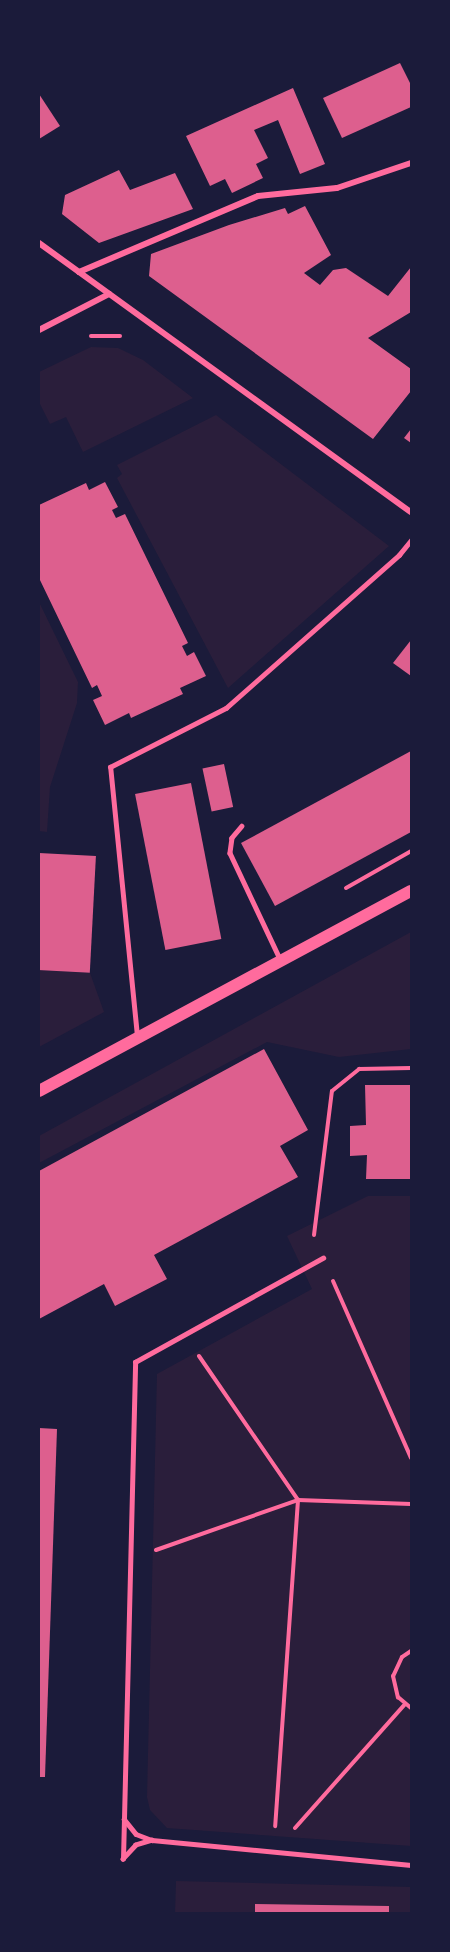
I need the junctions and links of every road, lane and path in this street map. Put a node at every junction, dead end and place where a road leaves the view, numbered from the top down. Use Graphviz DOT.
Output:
graph roads {
  1 [pos="411,163"];
  2 [pos="39,243"];
  3 [pos="79,272"];
  4 [pos="109,294"];
  5 [pos="39,330"];
  6 [pos="83,336"];
  7 [pos="127,340"];
  8 [pos="411,512"];
  9 [pos="411,540"];
  10 [pos="242,826"];
  11 [pos="411,891"];
  12 [pos="281,962"];
  13 [pos="137,1039"];
  14 [pos="411,1068"];
  15 [pos="39,1091"];
  16 [pos="323,1258"];
  17 [pos="183,1333"];
  18 [pos="411,1458"];
  19 [pos="298,1500"];
  20 [pos="411,1504"];
  21 [pos="128,1560"];
  22 [pos="411,1651"];
  23 [pos="405,1704"];
  24 [pos="411,1708"];
  25 [pos="124,1819"];
  26 [pos="152,1840"];
  27 [pos="273,1853"];
  28 [pos="411,1865"];
  1 -- 3 [label="street"];
  2 -- 3 [label="street"];
  3 -- 4 [label="street"];
  4 -- 5 [label="street"];
  4 -- 8 [label="street"];
  6 -- 7 [label="path"];
  9 -- 13 [label="lane"];
  10 -- 12 [label="lane"];
  11 -- 12 [label="main road"];
  12 -- 13 [label="main road"];
  13 -- 15 [label="main road"];
  14 -- 16 [label="path"];
  16 -- 17 [label="lane"];
  16 -- 18 [label="path"];
  17 -- 19 [label="path"];
  17 -- 21 [label="lane"];
  19 -- 20 [label="path"];
  19 -- 21 [label="path"];
  19 -- 27 [label="path"];
  21 -- 25 [label="lane"];
  22 -- 23 [label="path"];
  23 -- 24 [label="path"];
  23 -- 27 [label="path"];
  25 -- 26 [label="lane"];
  25 -- 26 [label="lane"];
  26 -- 27 [label="lane"];
  27 -- 28 [label="lane"];
}
